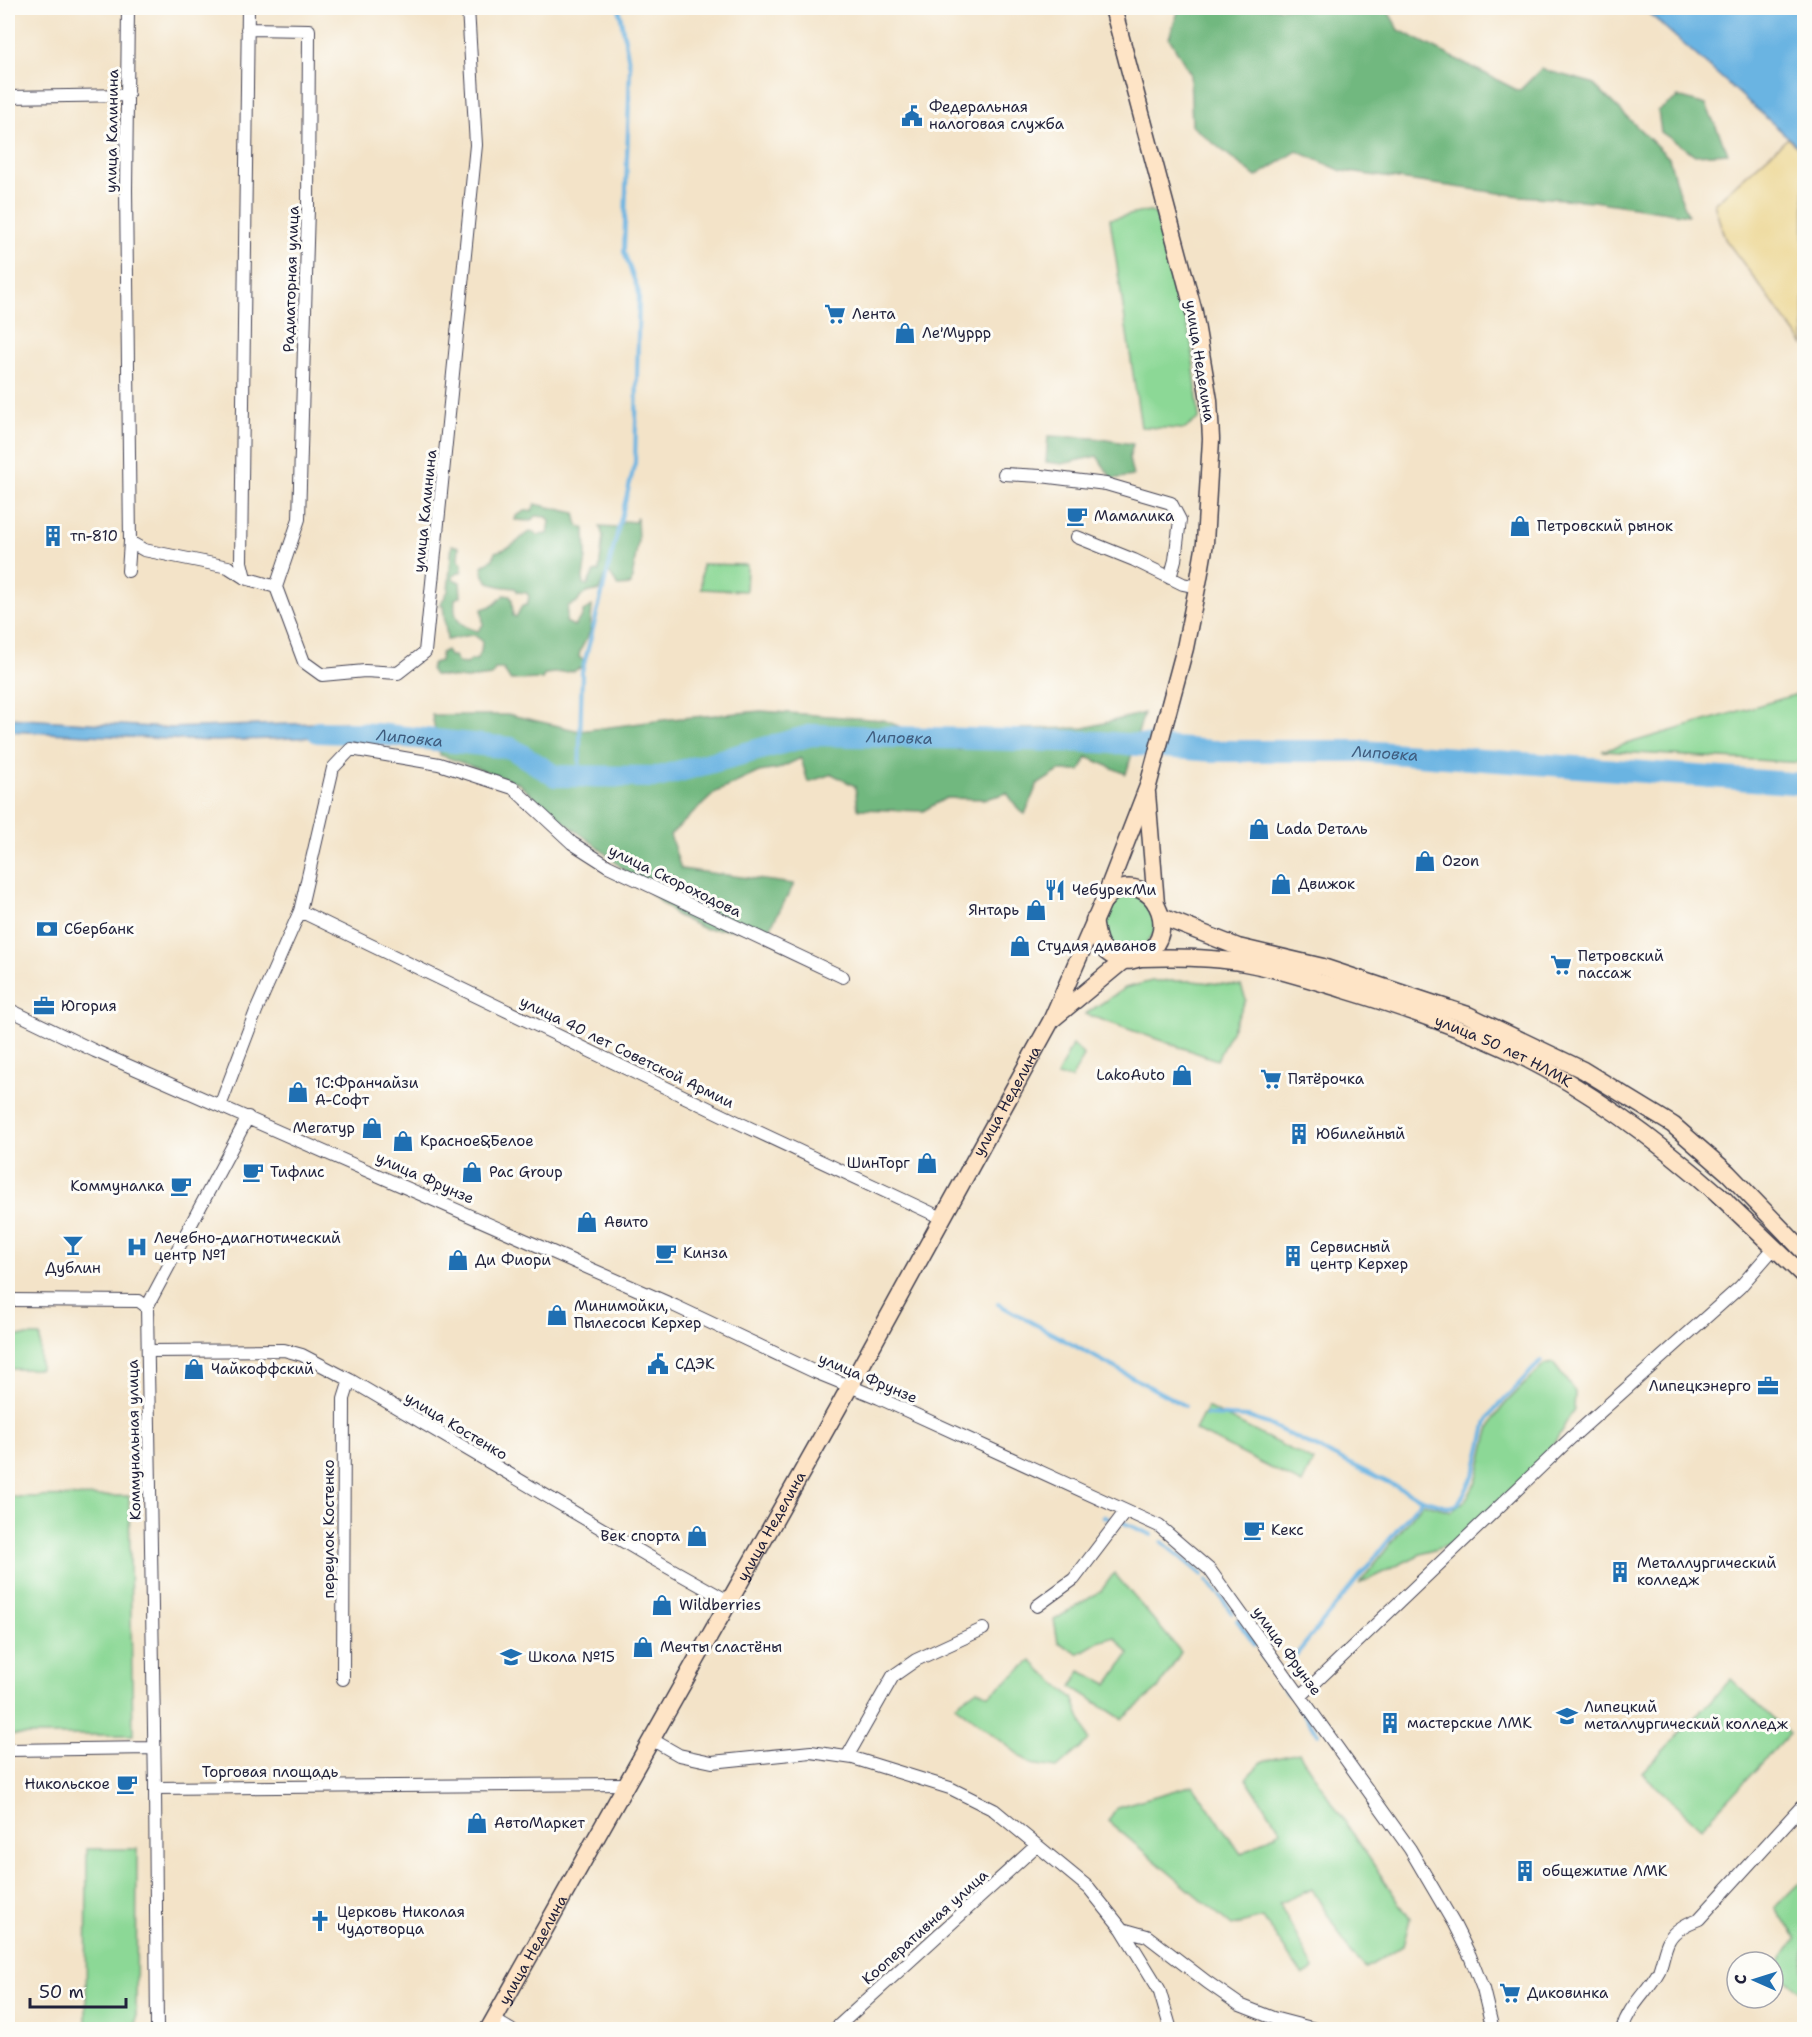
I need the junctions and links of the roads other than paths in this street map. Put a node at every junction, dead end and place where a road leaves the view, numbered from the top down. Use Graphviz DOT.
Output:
graph roads {
  1 [pos="128,8"];
  2 [pos="248,8"];
  3 [pos="468,8"];
  4 [pos="1113,8"];
  5 [pos="247,29"];
  6 [pos="128,95"];
  7 [pos="8,97"];
  8 [pos="1004,474"];
  9 [pos="1077,537"];
  10 [pos="130,542"];
  11 [pos="128,571"];
  12 [pos="245,578"];
  13 [pos="1170,578"];
  14 [pos="276,587"];
  15 [pos="1197,587"];
  16 [pos="1147,787"];
  17 [pos="1102,902"];
  18 [pos="300,911"];
  19 [pos="1159,911"];
  20 [pos="1094,919"];
  21 [pos="1141,958"];
  22 [pos="1123,961"];
  23 [pos="843,977"];
  24 [pos="8,1009"];
  25 [pos="1051,1021"];
  26 [pos="220,1106"];
  27 [pos="248,1117"];
  28 [pos="942,1218"];
  29 [pos="1774,1248"];
  30 [pos="1804,1252"];
  31 [pos="1804,1276"];
  32 [pos="8,1300"];
  33 [pos="147,1307"];
  34 [pos="148,1351"];
  35 [pos="350,1380"];
  36 [pos="849,1388"];
  37 [pos="1125,1512"];
  38 [pos="728,1601"];
  39 [pos="1037,1606"];
  40 [pos="983,1629"];
  41 [pos="343,1678"];
  42 [pos="1301,1696"];
  43 [pos="651,1738"];
  44 [pos="153,1748"];
  45 [pos="8,1750"];
  46 [pos="847,1756"];
  47 [pos="626,1784"];
  48 [pos="155,1788"];
  49 [pos="1804,1804"];
  50 [pos="1036,1846"];
  51 [pos="1122,1929"];
  52 [pos="491,2025"];
  53 [pos="157,2030"];
  54 [pos="511,2030"];
  55 [pos="834,2030"];
  56 [pos="1172,2030"];
  57 [pos="1319,2030"];
  58 [pos="1493,2030"];
  59 [pos="1622,2030"];
  1 -- 6 [label="street, улица Калинина"];
  2 -- 5 [label="street"];
  3 -- 14 [label="street, улица Калинина"];
  4 -- 15 [label="main road, улица Неделина"];
  5 -- 12 [label="street"];
  5 -- 14 [label="street, Радиаторная улица"];
  6 -- 7 [label="street"];
  6 -- 10 [label="street, улица Калинина"];
  8 -- 13 [label="street"];
  9 -- 13 [label="street"];
  10 -- 11 [label="street, улица Калинина"];
  10 -- 12 [label="street"];
  12 -- 14 [label="street"];
  13 -- 15 [label="street"];
  15 -- 16 [label="main road, улица Неделина"];
  16 -- 17 [label="main road"];
  16 -- 19 [label="main road"];
  17 -- 19 [label="main road"];
  17 -- 20 [label="main road"];
  18 -- 23 [label="street, улица Скороходова"];
  18 -- 26 [label="street"];
  18 -- 28 [label="street, улица 40 лет Советской Армии"];
  19 -- 21 [label="main road"];
  19 -- 30 [label="main road, улица 50 лет НЛМК"];
  20 -- 22 [label="main road"];
  20 -- 25 [label="main road, улица Неделина"];
  21 -- 22 [label="main road"];
  21 -- 29 [label="main road, улица 50 лет НЛМК"];
  22 -- 25 [label="main road"];
  24 -- 26 [label="street, улица Фрунзе"];
  25 -- 28 [label="main road, улица Неделина"];
  26 -- 27 [label="street, улица Фрунзе"];
  27 -- 33 [label="street, Коммунальная улица"];
  27 -- 36 [label="street, улица Фрунзе"];
  28 -- 36 [label="main road, улица Неделина"];
  29 -- 31 [label="main road, улица 50 лет НЛМК"];
  29 -- 42 [label="street"];
  32 -- 33 [label="street"];
  33 -- 34 [label="street, Коммунальная улица"];
  34 -- 35 [label="street, улица Костенко"];
  34 -- 44 [label="street, Коммунальная улица"];
  35 -- 38 [label="street, улица Костенко"];
  35 -- 41 [label="street, переулок Костенко"];
  36 -- 37 [label="street, улица Фрунзе"];
  36 -- 38 [label="main road, улица Неделина"];
  37 -- 39 [label="street"];
  37 -- 42 [label="street, улица Фрунзе"];
  38 -- 43 [label="main road, улица Неделина"];
  40 -- 46 [label="street"];
  42 -- 58 [label="street, улица Фрунзе"];
  43 -- 46 [label="street"];
  43 -- 47 [label="main road, улица Неделина"];
  44 -- 45 [label="street"];
  44 -- 48 [label="street, Коммунальная улица"];
  46 -- 50 [label="street"];
  47 -- 48 [label="street, Торговая площадь"];
  47 -- 52 [label="main road, улица Неделина"];
  48 -- 53 [label="street"];
  49 -- 59 [label="street"];
  50 -- 51 [label="street"];
  50 -- 55 [label="street, Кооперативная улица"];
  51 -- 56 [label="street"];
  51 -- 57 [label="street"];
  52 -- 54 [label="street"];
}
